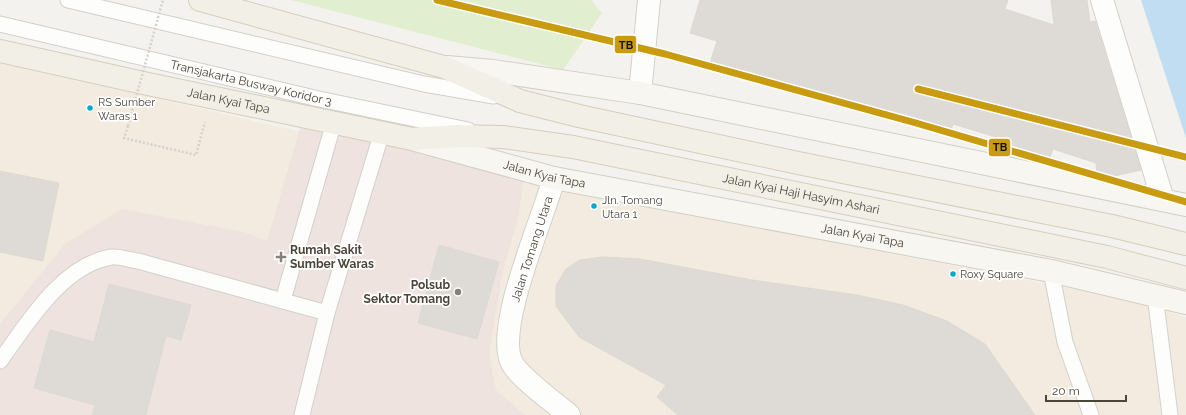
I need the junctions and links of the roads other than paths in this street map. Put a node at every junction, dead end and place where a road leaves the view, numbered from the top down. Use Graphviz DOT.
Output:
graph roads {
  1 [pos="68,0"];
  2 [pos="200,0"];
  3 [pos="649,0"];
  4 [pos="1102,0"];
  5 [pos="0,24"];
  6 [pos="0,51"];
  7 [pos="444,67"];
  8 [pos="640,93"];
  9 [pos="520,101"];
  10 [pos="334,122"];
  11 [pos="382,132"];
  12 [pos="503,136"];
  13 [pos="412,139"];
  14 [pos="554,178"];
  15 [pos="1176,203"];
  16 [pos="1186,244"];
  17 [pos="1051,271"];
  18 [pos="1186,278"];
  19 [pos="1155,296"];
  20 [pos="283,300"];
  21 [pos="1186,303"];
  22 [pos="327,313"];
  23 [pos="0,361"];
  24 [pos="302,415"];
  25 [pos="569,415"];
  26 [pos="1091,415"];
  27 [pos="1170,415"];
  1 -- 9 [label="lane"];
  2 -- 7 [label="main road"];
  3 -- 8 [label="street"];
  4 -- 15 [label="street"];
  5 -- 12 [label="lane, Transjakarta Busway Koridor 3"];
  6 -- 10 [label="main road, Jalan Kyai Tapa"];
  7 -- 8 [label="main road"];
  7 -- 9 [label="main road"];
  8 -- 15 [label="main road"];
  9 -- 16 [label="main road"];
  10 -- 11 [label="main road, Jalan Kyai Tapa"];
  10 -- 20 [label="lane"];
  11 -- 13 [label="main road, Jalan Kyai Tapa"];
  11 -- 22 [label="lane"];
  12 -- 13 [label="main road, Jalan Kyai Haji Hasyim Ashari"];
  12 -- 18 [label="main road, Jalan Kyai Haji Hasyim Ashari"];
  13 -- 14 [label="main road, Jalan Kyai Tapa"];
  14 -- 17 [label="main road, Jalan Kyai Tapa"];
  14 -- 25 [label="street, Jalan Tomang Utara"];
  17 -- 19 [label="main road, Jalan Kyai Tapa"];
  17 -- 26 [label="lane"];
  19 -- 21 [label="main road, Jalan Kyai Tapa"];
  19 -- 27 [label="lane"];
  20 -- 22 [label="lane"];
  20 -- 23 [label="lane"];
  22 -- 24 [label="lane"];
}
